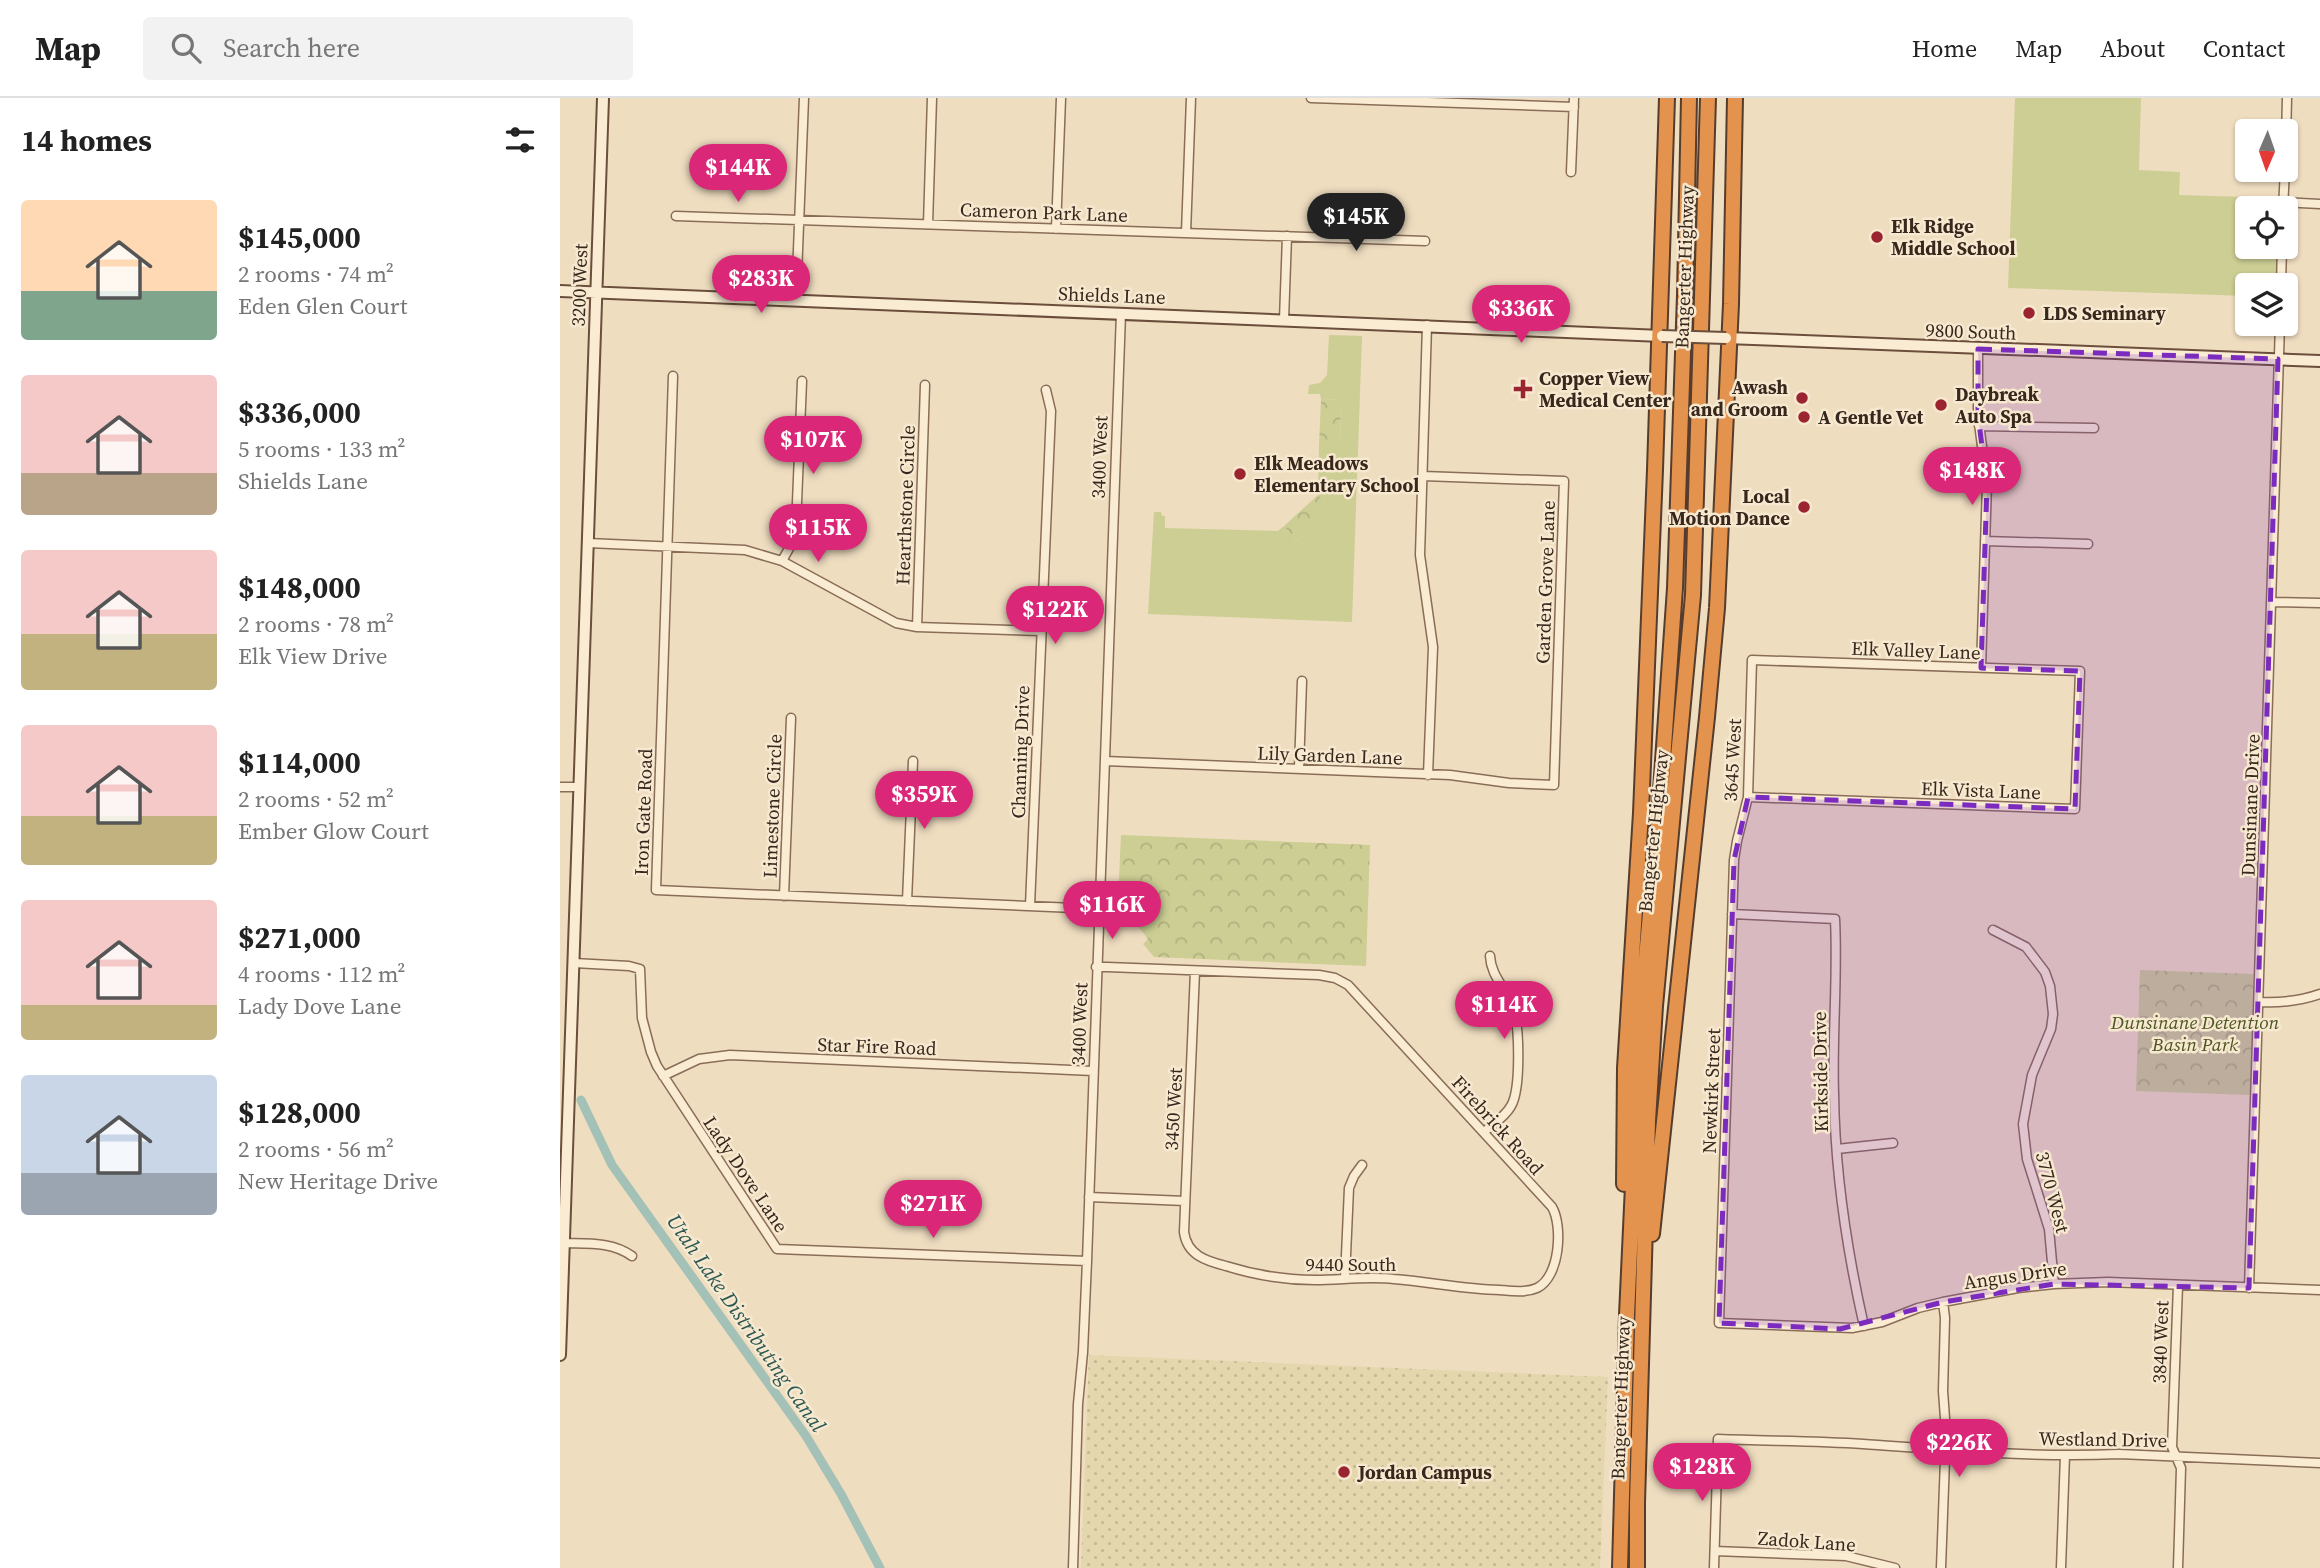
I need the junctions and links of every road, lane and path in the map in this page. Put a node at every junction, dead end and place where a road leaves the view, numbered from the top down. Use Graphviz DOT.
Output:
graph roads {
  1 [pos="603,98"];
  2 [pos="804,98"];
  3 [pos="932,98"];
  4 [pos="1061,98"];
  5 [pos="1191,98"];
  6 [pos="1311,98"];
  7 [pos="1667,98"];
  8 [pos="1689,98"];
  9 [pos="1708,98"];
  10 [pos="1735,98"];
  11 [pos="2287,98"];
  12 [pos="1442,100"];
  13 [pos="1574,103"];
  14 [pos="2287,119"];
  15 [pos="1572,172"];
  16 [pos="2320,204"];
  17 [pos="2298,205"];
  18 [pos="676,216"];
  19 [pos="800,220"];
  20 [pos="928,224"];
  21 [pos="1056,229"];
  22 [pos="1186,233"];
  23 [pos="1287,236"];
  24 [pos="1425,241"];
  25 [pos="560,291"];
  26 [pos="596,292"];
  27 [pos="796,301"];
  28 [pos="1121,313"];
  29 [pos="1284,320"];
  30 [pos="1427,325"];
  31 [pos="1661,336"];
  32 [pos="2279,336"];
  33 [pos="1728,338"];
  34 [pos="1978,349"];
  35 [pos="2278,359"];
  36 [pos="2320,360"];
  37 [pos="673,376"];
  38 [pos="802,381"];
  39 [pos="925,385"];
  40 [pos="1046,390"];
  41 [pos="1979,426"];
  42 [pos="2094,428"];
  43 [pos="1423,476"];
  44 [pos="1986,541"];
  45 [pos="588,543"];
  46 [pos="2088,544"];
  47 [pos="667,546"];
  48 [pos="782,561"];
  49 [pos="2272,602"];
  50 [pos="2320,603"];
  51 [pos="917,627"];
  52 [pos="1041,631"];
  53 [pos="1752,660"];
  54 [pos="1981,668"];
  55 [pos="2080,671"];
  56 [pos="1302,681"];
  57 [pos="791,718"];
  58 [pos="913,761"];
  59 [pos="1105,761"];
  60 [pos="1299,769"];
  61 [pos="1428,775"];
  62 [pos="1554,785"];
  63 [pos="560,787"];
  64 [pos="580,787"];
  65 [pos="1748,797"];
  66 [pos="1734,860"];
  67 [pos="784,896"];
  68 [pos="907,901"];
  69 [pos="1030,906"];
  70 [pos="1098,909"];
  71 [pos="1732,914"];
  72 [pos="1993,930"];
  73 [pos="1490,956"];
  74 [pos="574,963"];
  75 [pos="1096,967"];
  76 [pos="1195,971"];
  77 [pos="2320,995"];
  78 [pos="2259,1002"];
  79 [pos="1093,1071"];
  80 [pos="663,1076"];
  81 [pos="1484,1132"];
  82 [pos="1893,1143"];
  83 [pos="1837,1149"];
  84 [pos="1362,1165"];
  85 [pos="1089,1197"];
  86 [pos="1185,1201"];
  87 [pos="562,1243"];
  88 [pos="1190,1248"];
  89 [pos="632,1256"];
  90 [pos="1087,1261"];
  91 [pos="1552,1273"];
  92 [pos="1345,1278"];
  93 [pos="2054,1284"];
  94 [pos="2178,1285"];
  95 [pos="2249,1288"];
  96 [pos="2320,1290"];
  97 [pos="1943,1302"];
  98 [pos="1627,1315"];
  99 [pos="1642,1322"];
  100 [pos="1719,1323"];
  101 [pos="1864,1326"];
  102 [pos="560,1355"];
  103 [pos="1945,1450"];
  104 [pos="2065,1455"];
  105 [pos="2176,1457"];
  106 [pos="2320,1463"];
  107 [pos="1715,1551"];
  108 [pos="1073,1568"];
  109 [pos="1619,1568"];
  110 [pos="1639,1568"];
  111 [pos="1714,1568"];
  112 [pos="1895,1568"];
  113 [pos="1941,1568"];
  114 [pos="2061,1568"];
  115 [pos="2178,1568"];
  1 -- 26 [label="main road, 3200 West"];
  2 -- 19 [label="street"];
  3 -- 20 [label="street"];
  4 -- 21 [label="street"];
  5 -- 22 [label="street"];
  6 -- 12 [label="street"];
  7 -- 31 [label="highway"];
  8 -- 98 [label="highway, Bangerter Highway"];
  9 -- 99 [label="highway, Bangerter Highway"];
  10 -- 33 [label="highway"];
  11 -- 14 [label="street"];
  12 -- 13 [label="street"];
  13 -- 15 [label="street"];
  16 -- 17 [label="street"];
  18 -- 19 [label="street, Cameron Park Lane"];
  19 -- 20 [label="street, Cameron Park Lane"];
  19 -- 27 [label="street"];
  20 -- 21 [label="street, Cameron Park Lane"];
  21 -- 22 [label="street, Cameron Park Lane"];
  22 -- 23 [label="street, Cameron Park Lane"];
  23 -- 24 [label="street, Cameron Park Lane"];
  23 -- 29 [label="street"];
  25 -- 26 [label="main road, Shields Lane"];
  26 -- 27 [label="main road, Shields Lane"];
  26 -- 45 [label="main road, 3200 West"];
  27 -- 28 [label="main road, Shields Lane"];
  28 -- 29 [label="main road, Shields Lane"];
  28 -- 59 [label="street, 3400 West"];
  29 -- 30 [label="main road, Shields Lane"];
  30 -- 31 [label="main road, Shields Lane"];
  30 -- 43 [label="street"];
  31 -- 33 [label="main road, 9800 South, bridge"];
  31 -- 98 [label="highway"];
  32 -- 35 [label="street, Dunsinane Drive"];
  33 -- 34 [label="main road, 9800 South"];
  33 -- 99 [label="highway"];
  34 -- 35 [label="main road, 9800 South"];
  34 -- 41 [label="street"];
  35 -- 36 [label="main road, 9800 South"];
  35 -- 49 [label="street, Dunsinane Drive"];
  37 -- 47 [label="street, Iron Gate Road"];
  38 -- 48 [label="street"];
  39 -- 51 [label="street, Hearthstone Circle"];
  40 -- 52 [label="street, Channing Drive"];
  41 -- 42 [label="street"];
  41 -- 44 [label="street"];
  43 -- 61 [label="street"];
  43 -- 62 [label="street, Garden Grove Lane"];
  44 -- 46 [label="street"];
  44 -- 54 [label="street"];
  45 -- 47 [label="street"];
  45 -- 64 [label="main road, 3200 West"];
  47 -- 48 [label="street"];
  47 -- 67 [label="street, Iron Gate Road"];
  48 -- 51 [label="street"];
  49 -- 50 [label="street"];
  49 -- 78 [label="street, Dunsinane Drive"];
  51 -- 52 [label="street"];
  52 -- 69 [label="street, Channing Drive"];
  53 -- 54 [label="street, Elk Valley Lane"];
  53 -- 65 [label="street, 3645 West"];
  54 -- 55 [label="street, Elk Valley Lane"];
  55 -- 65 [label="street, Elk Vista Lane"];
  56 -- 60 [label="street"];
  57 -- 67 [label="street, Limestone Circle"];
  58 -- 68 [label="street"];
  59 -- 60 [label="street, Lily Garden Lane"];
  59 -- 70 [label="street, 3400 West"];
  60 -- 61 [label="street, Lily Garden Lane"];
  61 -- 62 [label="street, Lily Garden Lane"];
  63 -- 64 [label="street"];
  64 -- 74 [label="main road, 3200 West"];
  65 -- 66 [label="street, 3645 West"];
  66 -- 71 [label="street, Newkirk Street"];
  67 -- 68 [label="street, Iron Gate Road"];
  68 -- 69 [label="street, Iron Gate Road"];
  69 -- 70 [label="street, Iron Gate Road"];
  70 -- 75 [label="street, 3400 West"];
  71 -- 83 [label="street, Kirkside Drive"];
  71 -- 100 [label="street, Newkirk Street"];
  72 -- 93 [label="street, 3770 West"];
  73 -- 81 [label="street"];
  74 -- 80 [label="street, Lady Dove Lane"];
  74 -- 87 [label="main road, 3200 West"];
  75 -- 76 [label="street, Firebrick Road"];
  75 -- 79 [label="street, 3400 West"];
  76 -- 81 [label="street, Firebrick Road"];
  76 -- 86 [label="street, 3450 West"];
  77 -- 78 [label="street"];
  78 -- 95 [label="street, Dunsinane Drive"];
  79 -- 80 [label="street, Star Fire Road"];
  79 -- 85 [label="street, 3400 West"];
  80 -- 90 [label="street, Lady Dove Lane"];
  81 -- 91 [label="street, Firebrick Road"];
  82 -- 83 [label="street"];
  83 -- 101 [label="street, Kirkside Drive"];
  84 -- 92 [label="street"];
  85 -- 86 [label="street"];
  85 -- 90 [label="street, 3400 West"];
  86 -- 88 [label="street, 3450 West"];
  87 -- 89 [label="street"];
  87 -- 102 [label="main road, 3200 West"];
  88 -- 92 [label="street, 9440 South"];
  90 -- 108 [label="street, 3400 West"];
  91 -- 92 [label="street, 9440 South"];
  93 -- 94 [label="street, Angus Drive"];
  93 -- 97 [label="street, Angus Drive"];
  94 -- 95 [label="street, Angus Drive"];
  94 -- 105 [label="street, 3840 West"];
  95 -- 96 [label="street, Angus Drive"];
  97 -- 101 [label="street, Angus Drive"];
  97 -- 103 [label="street"];
  98 -- 109 [label="highway, Bangerter Highway"];
  99 -- 110 [label="highway, Bangerter Highway"];
  100 -- 101 [label="street, Angus Drive"];
  103 -- 104 [label="street, Westland Drive"];
  103 -- 107 [label="street, Westland Drive"];
  103 -- 113 [label="street"];
  104 -- 105 [label="street, Westland Drive"];
  104 -- 114 [label="street"];
  105 -- 106 [label="street, Westland Drive"];
  105 -- 115 [label="street, 3840 West"];
  107 -- 111 [label="street"];
  107 -- 112 [label="street, Zadok Lane"];
}
